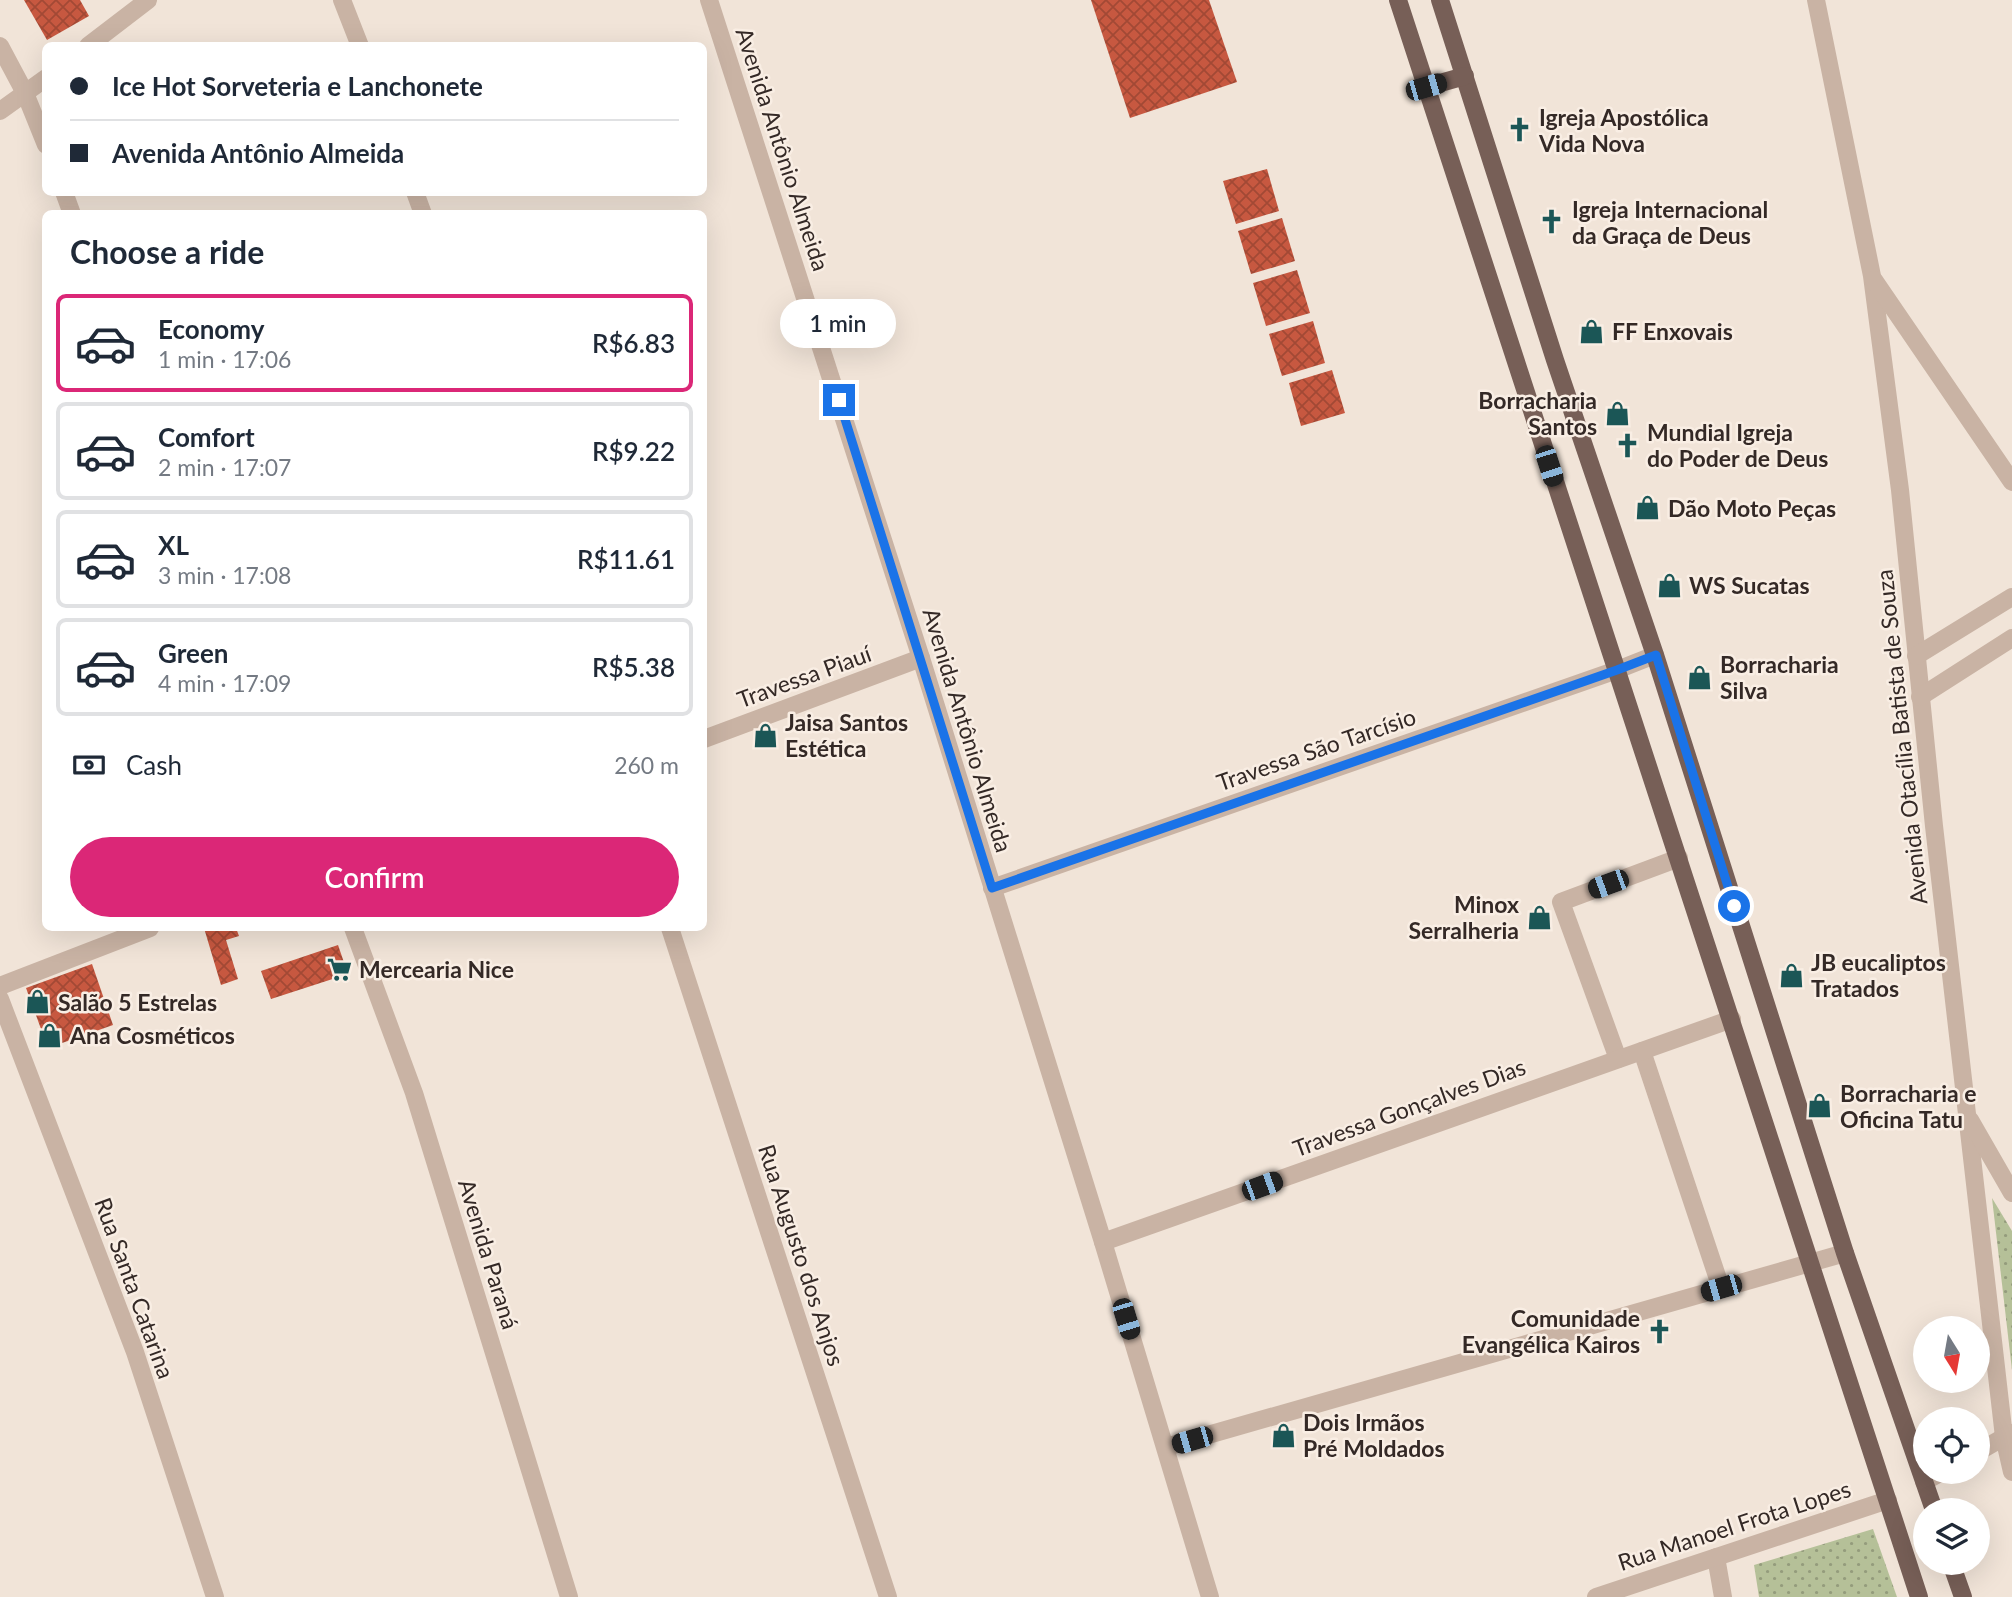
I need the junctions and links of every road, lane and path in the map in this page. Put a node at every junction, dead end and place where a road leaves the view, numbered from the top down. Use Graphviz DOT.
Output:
graph roads {
  1 [pos="148,0"];
  2 [pos="342,0"];
  3 [pos="709,0"];
  4 [pos="1398,0"];
  5 [pos="1440,0"];
  6 [pos="1816,0"];
  7 [pos="93,42"];
  8 [pos="358,42"];
  9 [pos="0,46"];
  10 [pos="1465,76"];
  11 [pos="42,81"];
  12 [pos="1426,87"];
  13 [pos="25,93"];
  14 [pos="0,111"];
  15 [pos="42,135"];
  16 [pos="1872,276"];
  17 [pos="2012,482"];
  18 [pos="2012,597"];
  19 [pos="2012,638"];
  20 [pos="1656,655"];
  21 [pos="1916,656"];
  22 [pos="921,659"];
  23 [pos="1617,670"];
  24 [pos="1920,697"];
  25 [pos="707,738"];
  26 [pos="1679,858"];
  27 [pos="992,888"];
  28 [pos="142,931"];
  29 [pos="354,931"];
  30 [pos="671,931"];
  31 [pos="0,986"];
  32 [pos="0,999"];
  33 [pos="1732,1019"];
  34 [pos="1642,1051"];
  35 [pos="1618,1059"];
  36 [pos="1966,1113"];
  37 [pos="2012,1193"];
  38 [pos="1103,1242"];
  39 [pos="1845,1253"];
  40 [pos="1810,1262"];
  41 [pos="1721,1288"];
  42 [pos="2008,1435"];
  43 [pos="1990,1445"];
  44 [pos="1166,1447"];
  45 [pos="1913,1450"];
  46 [pos="2012,1472"];
  47 [pos="1888,1500"];
  48 [pos="1716,1558"];
  49 [pos="1955,1575"];
  50 [pos="215,1597"];
  51 [pos="569,1597"];
  52 [pos="888,1597"];
  53 [pos="1210,1597"];
  54 [pos="1596,1597"];
  55 [pos="1723,1597"];
  56 [pos="1919,1597"];
  57 [pos="1963,1597"];
  1 -- 7 [label="street"];
  2 -- 8 [label="street"];
  3 -- 22 [label="street, Avenida Antônio Almeida"];
  4 -- 12 [label="main road"];
  5 -- 10 [label="main road"];
  6 -- 16 [label="street, Avenida Otacília Batista de Souza"];
  9 -- 13 [label="street"];
  10 -- 12 [label="main road"];
  10 -- 20 [label="main road"];
  11 -- 13 [label="street"];
  12 -- 23 [label="main road"];
  13 -- 14 [label="street"];
  13 -- 15 [label="street"];
  16 -- 17 [label="street"];
  16 -- 21 [label="street, Avenida Otacília Batista de Souza"];
  18 -- 21 [label="street"];
  19 -- 24 [label="street"];
  20 -- 23 [label="street, Travessa São Tarcísio"];
  20 -- 39 [label="main road"];
  21 -- 24 [label="street, Avenida Otacília Batista de Souza"];
  22 -- 25 [label="street, Travessa Piauí"];
  22 -- 27 [label="street, Avenida Antônio Almeida"];
  23 -- 26 [label="main road"];
  23 -- 27 [label="street, Travessa São Tarcísio"];
  24 -- 36 [label="street, Avenida Otacília Batista de Souza"];
  26 -- 33 [label="main road"];
  26 -- 35 [label="street"];
  27 -- 38 [label="street, Avenida Antônio Almeida"];
  28 -- 31 [label="street"];
  29 -- 51 [label="street, Avenida Paraná"];
  30 -- 52 [label="street, Rua Augusto dos Anjos"];
  32 -- 50 [label="street, Rua Santa Catarina"];
  33 -- 34 [label="street, Travessa Gonçalves Dias"];
  33 -- 40 [label="main road"];
  34 -- 35 [label="street, Travessa Gonçalves Dias"];
  34 -- 41 [label="street"];
  35 -- 38 [label="street, Travessa Gonçalves Dias"];
  36 -- 37 [label="street"];
  36 -- 42 [label="street, Avenida Otacília Batista de Souza"];
  38 -- 44 [label="street, Avenida Antônio Almeida"];
  39 -- 40 [label="street"];
  39 -- 45 [label="main road"];
  40 -- 41 [label="street"];
  40 -- 47 [label="main road"];
  41 -- 44 [label="street"];
  42 -- 43 [label="street"];
  42 -- 46 [label="street, Avenida Otacília Batista de Souza"];
  44 -- 53 [label="street, Avenida Antônio Almeida"];
  47 -- 48 [label="street, Rua Manoel Frota Lopes"];
  47 -- 56 [label="main road"];
  48 -- 54 [label="street, Rua Manoel Frota Lopes"];
  48 -- 55 [label="street"];
  49 -- 57 [label="main road"];
}
